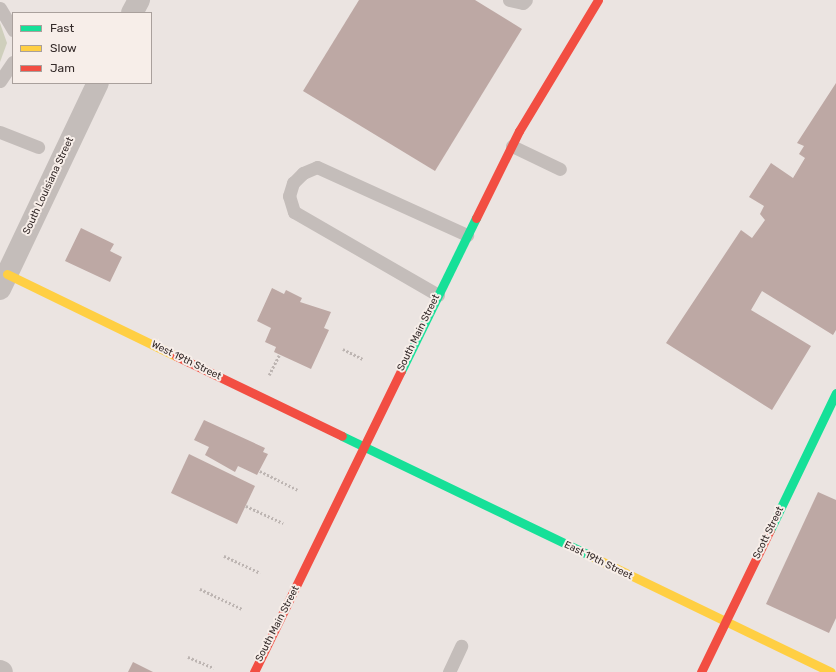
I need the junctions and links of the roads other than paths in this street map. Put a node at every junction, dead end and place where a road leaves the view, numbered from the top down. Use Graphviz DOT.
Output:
graph roads {
  1 [pos="139,0"];
  2 [pos="509,0"];
  3 [pos="526,0"];
  4 [pos="598,0"];
  5 [pos="0,8"];
  6 [pos="133,12"];
  7 [pos="12,28"];
  8 [pos="12,63"];
  9 [pos="0,81"];
  10 [pos="98,84"];
  11 [pos="0,132"];
  12 [pos="512,146"];
  13 [pos="38,147"];
  14 [pos="560,169"];
  15 [pos="467,235"];
  16 [pos="4,281"];
  17 [pos="438,295"];
  18 [pos="836,393"];
  19 [pos="365,449"];
  20 [pos="725,623"];
  21 [pos="461,646"];
  22 [pos="254,672"];
  23 [pos="449,672"];
  24 [pos="702,672"];
  25 [pos="831,672"];
  1 -- 6 [label="street"];
  2 -- 3 [label="lane"];
  4 -- 12 [label="street, South Main Street"];
  5 -- 7 [label="lane"];
  8 -- 9 [label="lane"];
  10 -- 16 [label="street, South Louisiana Street"];
  11 -- 13 [label="lane"];
  12 -- 14 [label="lane"];
  12 -- 15 [label="street, South Main Street"];
  15 -- 17 [label="street, South Main Street"];
  15 -- 17 [label="lane"];
  16 -- 19 [label="street, West 19th Street"];
  17 -- 19 [label="street, South Main Street"];
  18 -- 20 [label="street, Scott Street"];
  19 -- 20 [label="street, East 19th Street"];
  19 -- 22 [label="street, South Main Street"];
  20 -- 24 [label="street, Scott Street"];
  20 -- 25 [label="street, East 19th Street"];
  21 -- 23 [label="lane"];
}
